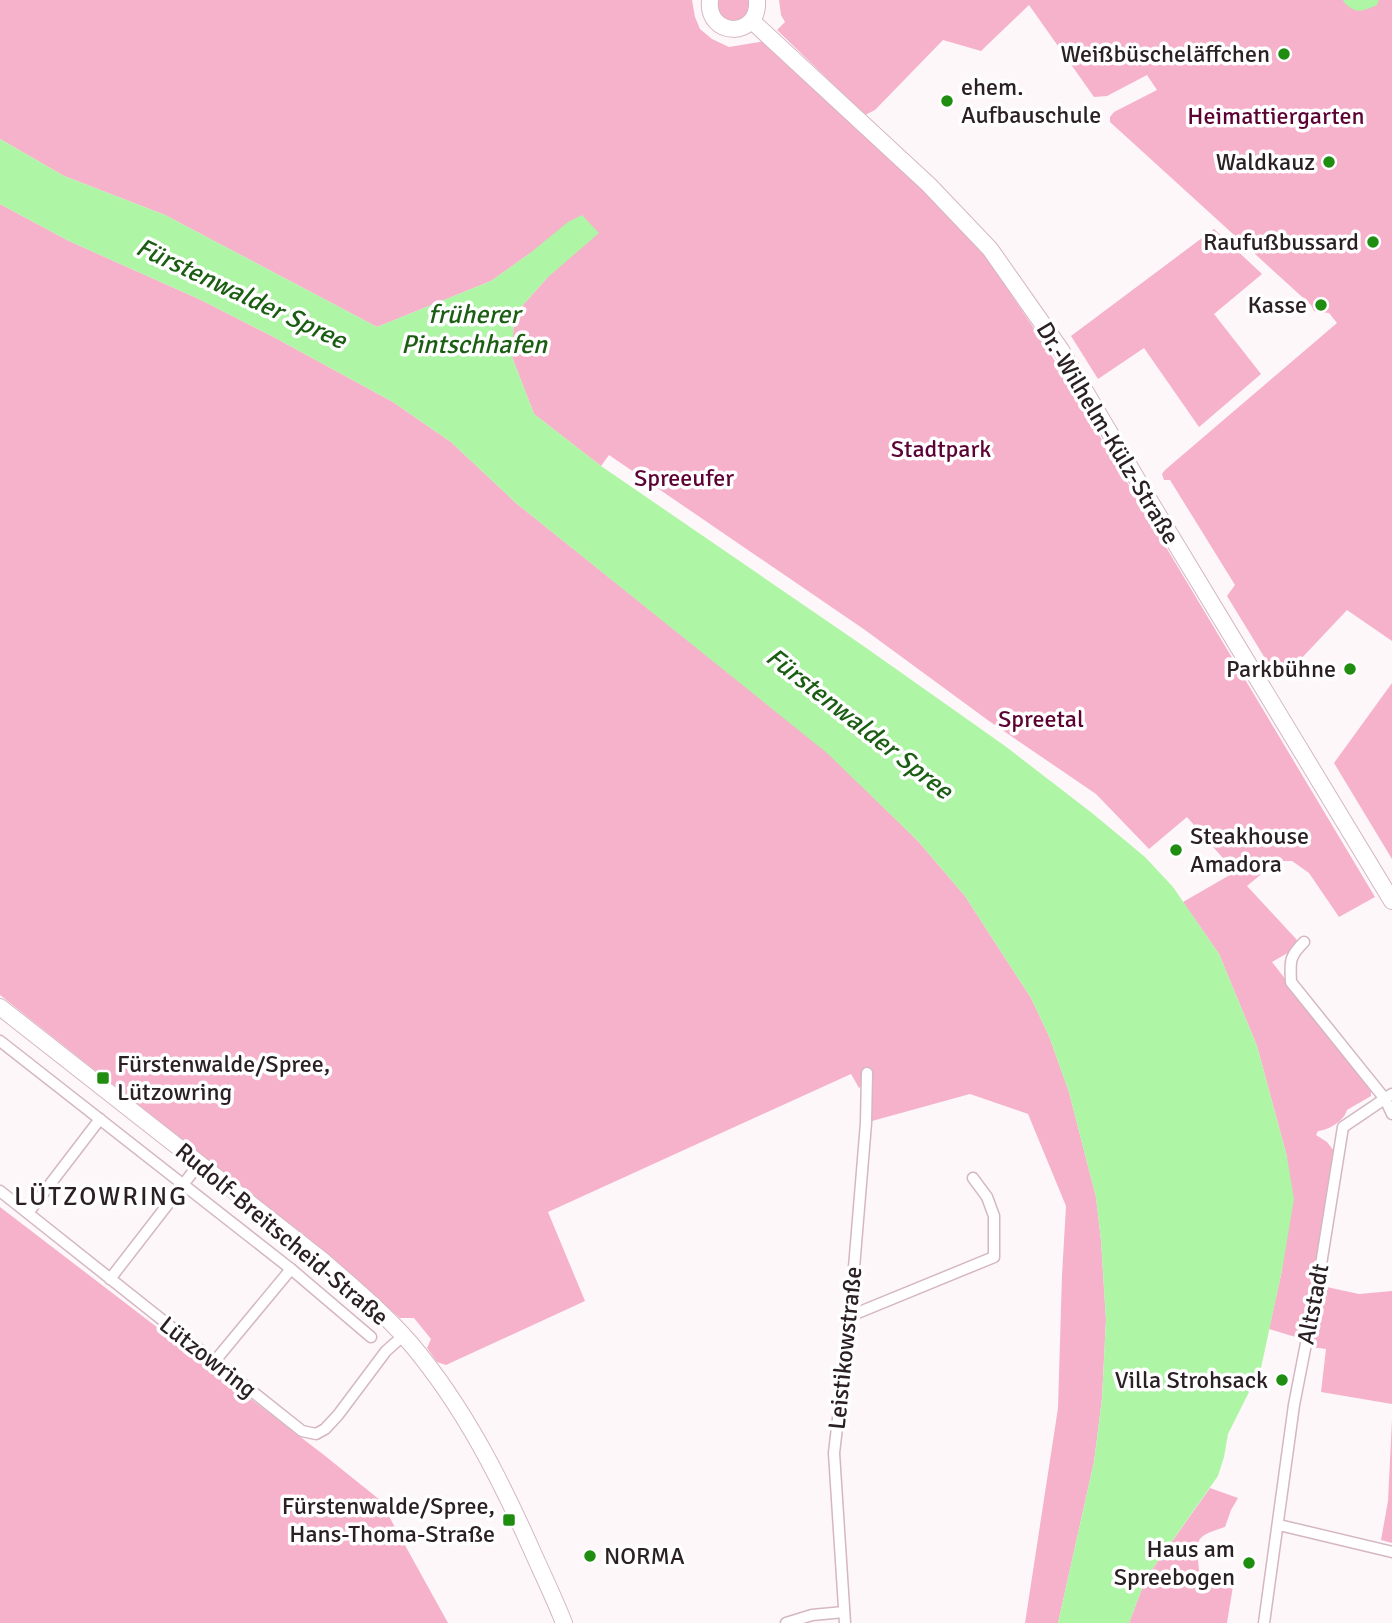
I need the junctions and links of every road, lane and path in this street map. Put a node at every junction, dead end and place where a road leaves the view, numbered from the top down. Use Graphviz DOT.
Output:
graph roads {
  1 [pos="710,0"];
  2 [pos="757,0"];
  3 [pos="752,21"];
  4 [pos="1392,901"];
  5 [pos="1304,942"];
  6 [pos="0,1007"];
  7 [pos="0,1041"];
  8 [pos="866,1073"];
  9 [pos="1388,1096"];
  10 [pos="1392,1114"];
  11 [pos="100,1119"];
  12 [pos="199,1164"];
  13 [pos="973,1178"];
  14 [pos="183,1184"];
  15 [pos="0,1191"];
  16 [pos="28,1213"];
  17 [pos="291,1269"];
  18 [pos="110,1279"];
  19 [pos="850,1316"];
  20 [pos="403,1336"];
  21 [pos="371,1337"];
  22 [pos="214,1362"];
  23 [pos="1279,1525"];
  24 [pos="1392,1552"];
  25 [pos="844,1618"];
  26 [pos="564,1623"];
  27 [pos="786,1623"];
  28 [pos="1264,1623"];
  1 -- 3 [label="main road"];
  2 -- 3 [label="main road"];
  3 -- 4 [label="main road, Dr.-Wilhelm-Külz-Straße"];
  5 -- 9 [label="street"];
  6 -- 12 [label="main road, Rudolf-Breitscheid-Straße"];
  7 -- 11 [label="street"];
  8 -- 19 [label="street, Leistikowstraße"];
  9 -- 10 [label="street"];
  9 -- 23 [label="street, Altstadt"];
  11 -- 14 [label="street"];
  11 -- 16 [label="street"];
  12 -- 14 [label="street"];
  12 -- 20 [label="main road, Rudolf-Breitscheid-Straße"];
  13 -- 19 [label="street"];
  14 -- 17 [label="street"];
  14 -- 18 [label="street"];
  15 -- 16 [label="street, Lützowring"];
  16 -- 18 [label="street, Lützowring"];
  17 -- 21 [label="street"];
  17 -- 22 [label="street"];
  18 -- 22 [label="street, Lützowring"];
  19 -- 25 [label="street, Leistikowstraße"];
  20 -- 22 [label="street, Lützowring"];
  20 -- 26 [label="main road, Rudolf-Breitscheid-Straße"];
  23 -- 24 [label="street"];
  23 -- 28 [label="street, Altstadt"];
  25 -- 27 [label="street"];
}
